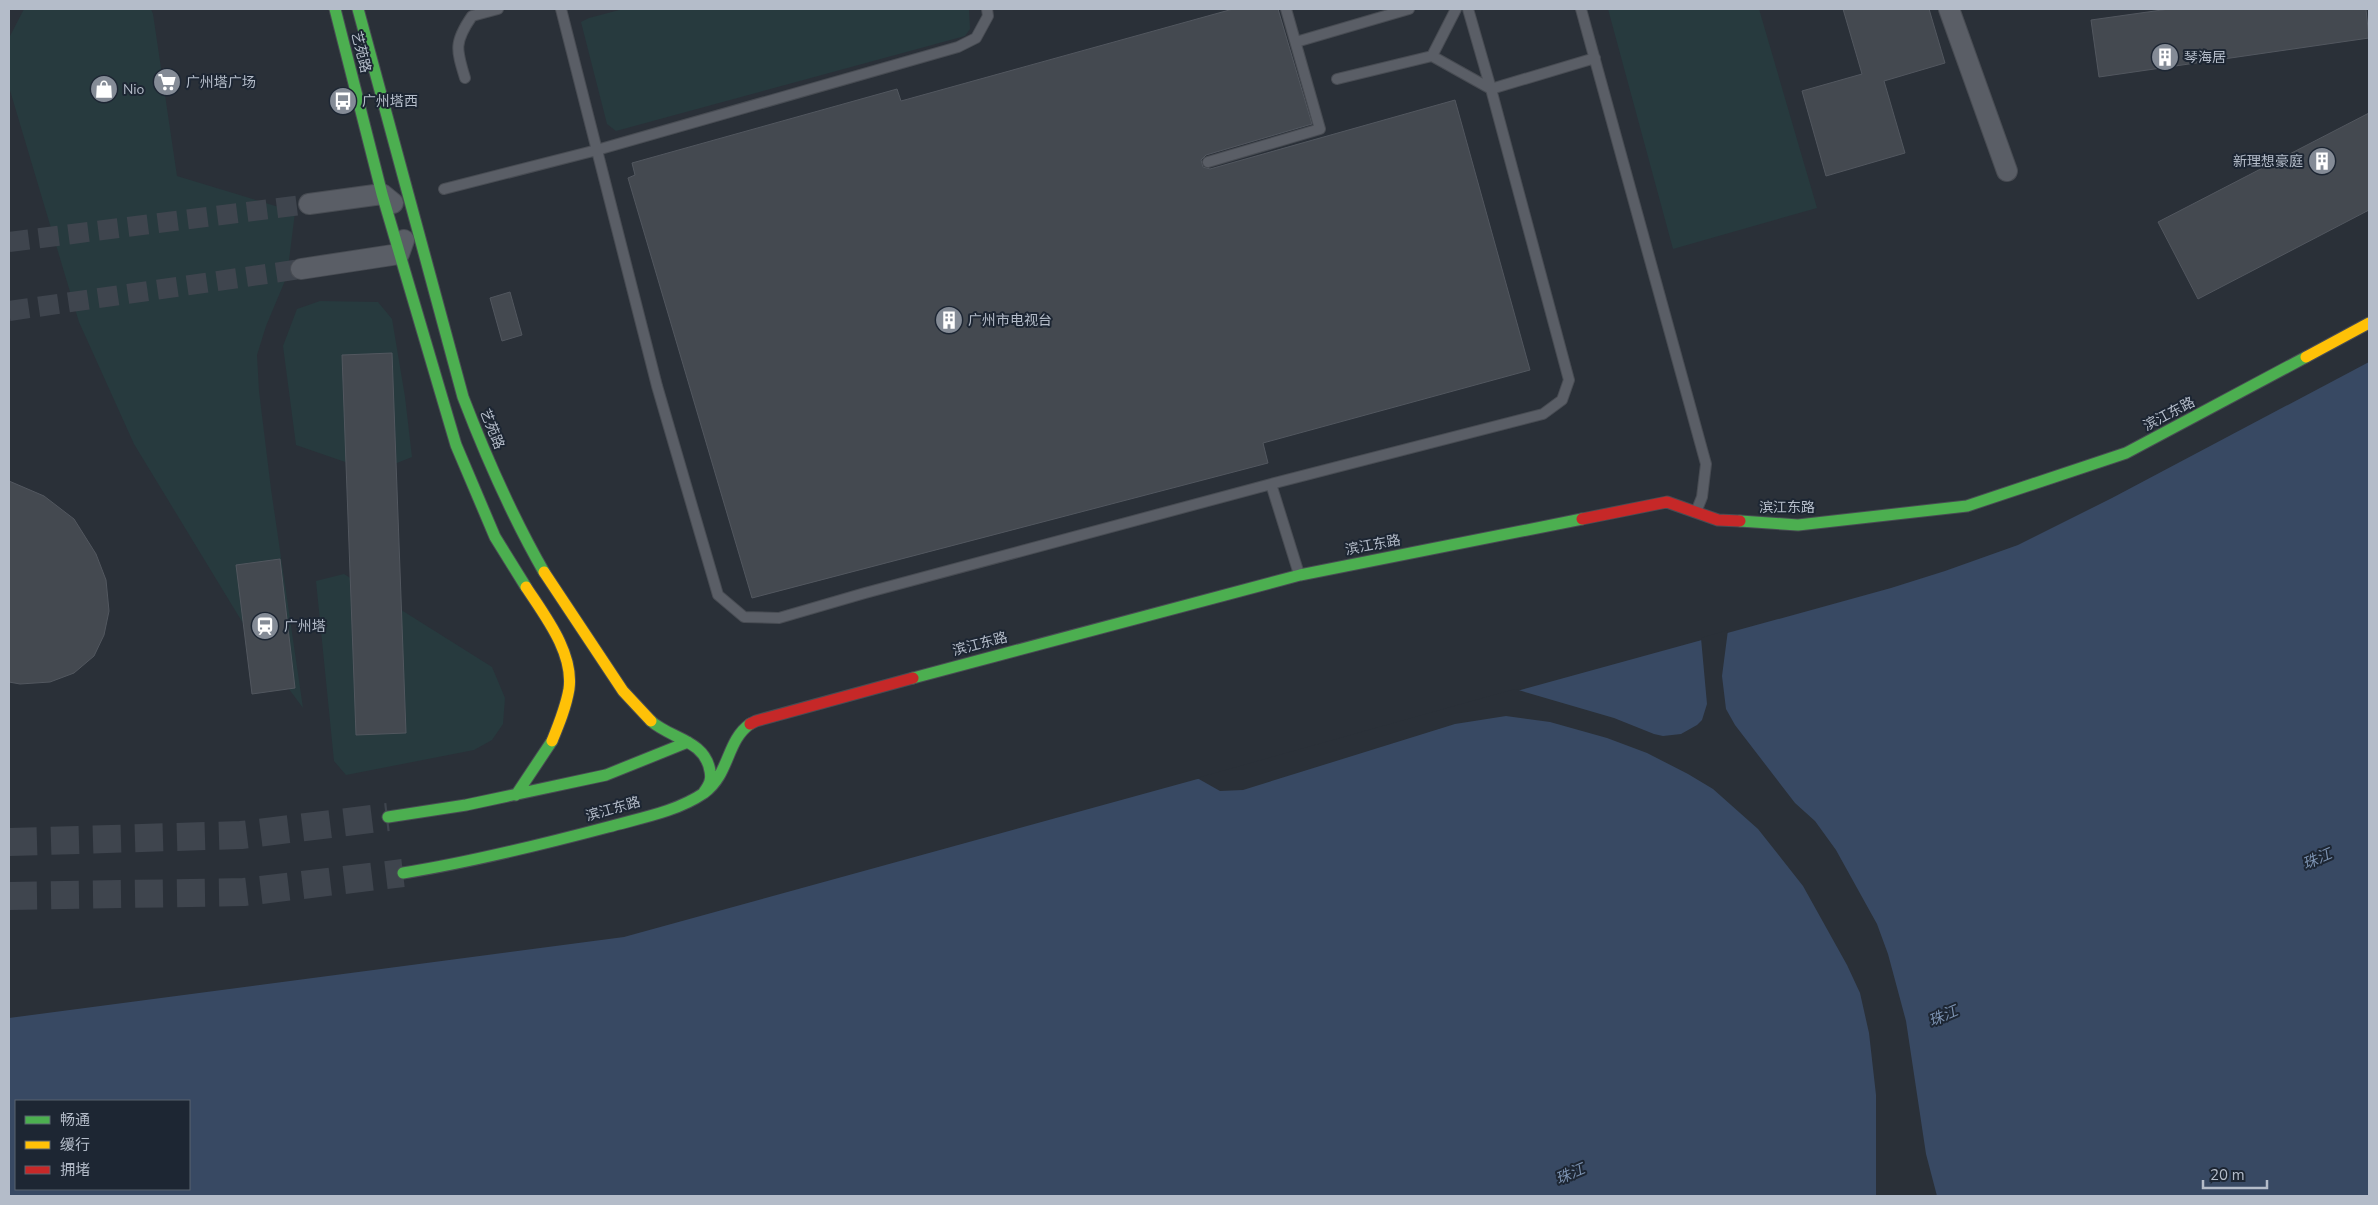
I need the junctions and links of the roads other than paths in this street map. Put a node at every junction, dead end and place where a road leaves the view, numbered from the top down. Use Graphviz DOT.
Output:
graph roads {
  1 [pos="335,9"];
  2 [pos="358,9"];
  3 [pos="498,9"];
  4 [pos="561,9"];
  5 [pos="986,9"];
  6 [pos="1286,9"];
  7 [pos="1409,9"];
  8 [pos="1456,9"];
  9 [pos="1468,9"];
  10 [pos="1581,9"];
  11 [pos="1949,9"];
  12 [pos="1296,42"];
  13 [pos="1432,56"];
  14 [pos="1595,58"];
  15 [pos="464,78"];
  16 [pos="1337,79"];
  17 [pos="1491,89"];
  18 [pos="597,150"];
  19 [pos="1208,162"];
  20 [pos="2007,171"];
  21 [pos="444,189"];
  22 [pos="382,194"];
  23 [pos="309,204"];
  24 [pos="412,217"];
  25 [pos="399,254"];
  26 [pos="302,269"];
  27 [pos="2369,323"];
  28 [pos="1271,484"];
  29 [pos="1696,512"];
  30 [pos="1300,575"];
  31 [pos="688,742"];
  32 [pos="704,792"];
  33 [pos="516,795"];
  34 [pos="388,817"];
  35 [pos="404,873"];
  1 -- 22 [label="street, 艺苑路"];
  2 -- 24 [label="street, 艺苑路"];
  3 -- 15 [label="lane"];
  4 -- 18 [label="lane"];
  5 -- 18 [label="lane"];
  6 -- 12 [label="lane"];
  7 -- 12 [label="lane"];
  8 -- 13 [label="lane"];
  9 -- 17 [label="lane"];
  10 -- 14 [label="lane"];
  11 -- 20 [label="street"];
  12 -- 19 [label="lane"];
  13 -- 16 [label="lane"];
  13 -- 17 [label="lane"];
  14 -- 17 [label="lane"];
  14 -- 29 [label="lane"];
  17 -- 28 [label="lane"];
  18 -- 21 [label="lane"];
  18 -- 28 [label="lane"];
  22 -- 23 [label="street"];
  22 -- 24 [label="street"];
  22 -- 25 [label="street, 艺苑路"];
  24 -- 25 [label="street"];
  24 -- 31 [label="street, 艺苑路"];
  25 -- 26 [label="street"];
  25 -- 33 [label="street, 艺苑路"];
  27 -- 29 [label="street, 滨江东路"];
  28 -- 30 [label="lane"];
  29 -- 30 [label="street, 滨江东路"];
  30 -- 32 [label="street, 滨江东路"];
  31 -- 32 [label="street, 艺苑路"];
  31 -- 33 [label="street"];
  32 -- 35 [label="street, 滨江东路"];
  33 -- 34 [label="street"];
}
